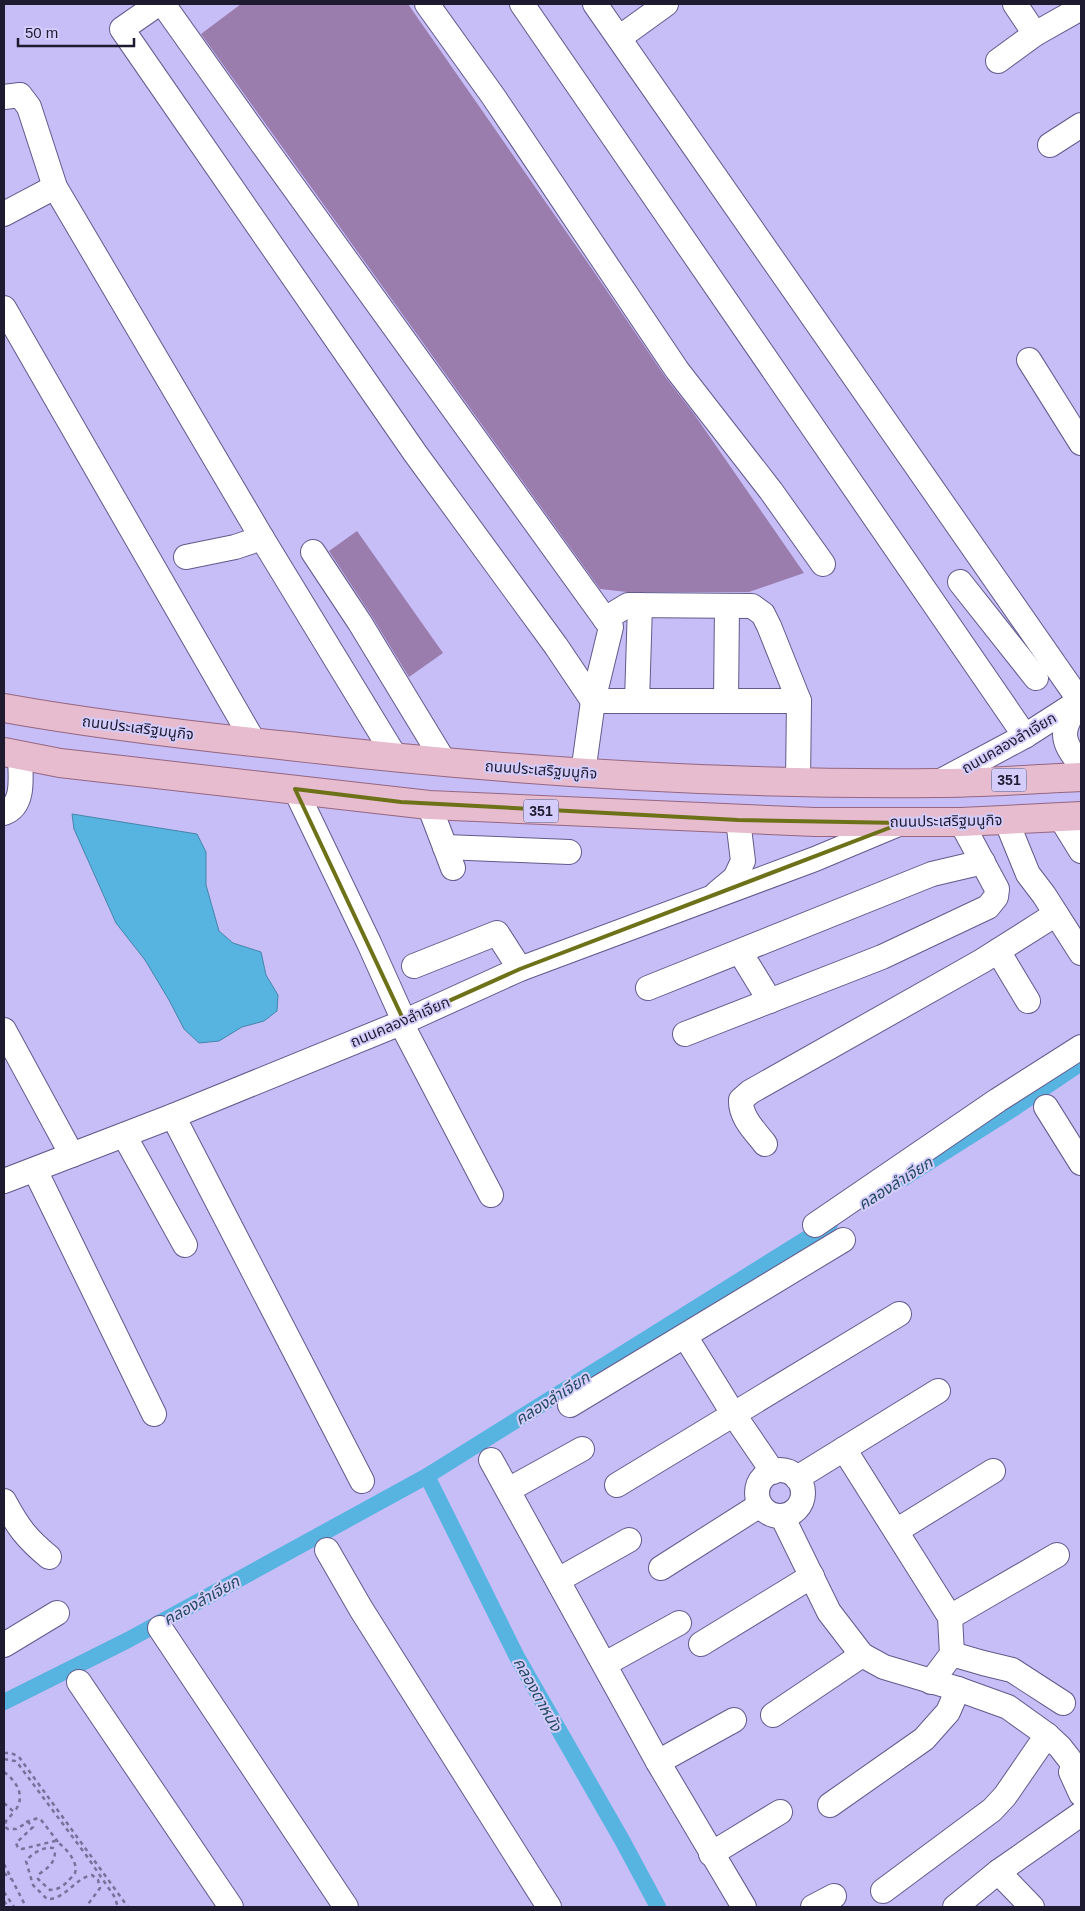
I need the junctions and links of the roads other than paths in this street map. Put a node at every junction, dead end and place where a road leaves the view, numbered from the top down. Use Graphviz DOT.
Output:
graph roads {
  1 [pos="158,4"];
  2 [pos="163,4"];
  3 [pos="427,4"];
  4 [pos="522,4"];
  5 [pos="595,4"];
  6 [pos="666,4"];
  7 [pos="1015,4"];
  8 [pos="1080,10"];
  9 [pos="1035,34"];
  10 [pos="619,38"];
  11 [pos="998,61"];
  12 [pos="4,97"];
  13 [pos="1081,125"];
  14 [pos="1050,145"];
  15 [pos="55,187"];
  16 [pos="4,214"];
  17 [pos="4,308"];
  18 [pos="1029,360"];
  19 [pos="1081,443"];
  20 [pos="262,538"];
  21 [pos="313,552"];
  22 [pos="186,557"];
  23 [pos="823,564"];
  24 [pos="960,582"];
  25 [pos="640,605"];
  26 [pos="727,606"];
  27 [pos="605,619"];
  28 [pos="997,628"];
  29 [pos="965,648"];
  30 [pos="1036,678"];
  31 [pos="593,701"];
  32 [pos="637,701"];
  33 [pos="726,701"];
  34 [pos="1081,701"];
  35 [pos="799,702"];
  36 [pos="4,708"];
  37 [pos="1025,736"];
  38 [pos="254,742"];
  39 [pos="12,753"];
  40 [pos="396,758"];
  41 [pos="446,763"];
  42 [pos="1081,765"];
  43 [pos="583,773"];
  44 [pos="1081,777"];
  45 [pos="798,782"];
  46 [pos="937,783"];
  47 [pos="295,789"];
  48 [pos="429,806"];
  49 [pos="4,813"];
  50 [pos="1071,816"];
  51 [pos="738,820"];
  52 [pos="1006,820"];
  53 [pos="961,822"];
  54 [pos="902,823"];
  55 [pos="568,852"];
  56 [pos="1081,852"];
  57 [pos="984,862"];
  58 [pos="712,898"];
  59 [pos="1056,914"];
  60 [pos="998,951"];
  61 [pos="740,952"];
  62 [pos="1081,953"];
  63 [pos="414,966"];
  64 [pos="520,969"];
  65 [pos="648,988"];
  66 [pos="770,1001"];
  67 [pos="1028,1001"];
  68 [pos="403,1022"];
  69 [pos="4,1030"];
  70 [pos="685,1034"];
  71 [pos="1081,1047"];
  72 [pos="1046,1107"];
  73 [pos="173,1116"];
  74 [pos="124,1135"];
  75 [pos="765,1144"];
  76 [pos="72,1155"];
  77 [pos="1081,1163"];
  78 [pos="35,1170"];
  79 [pos="4,1181"];
  80 [pos="491,1195"];
  81 [pos="816,1225"];
  82 [pos="843,1240"];
  83 [pos="185,1245"];
  84 [pos="899,1314"];
  85 [pos="685,1336"];
  86 [pos="938,1391"];
  87 [pos="570,1405"];
  88 [pos="154,1414"];
  89 [pos="734,1415"];
  90 [pos="582,1449"];
  91 [pos="844,1449"];
  92 [pos="491,1460"];
  93 [pos="993,1471"];
  94 [pos="773,1472"];
  95 [pos="797,1478"];
  96 [pos="362,1481"];
  97 [pos="617,1485"];
  98 [pos="508,1490"];
  99 [pos="4,1501"];
  100 [pos="760,1505"];
  101 [pos="782,1516"];
  102 [pos="896,1532"];
  103 [pos="629,1540"];
  104 [pos="327,1550"];
  105 [pos="1057,1555"];
  106 [pos="49,1557"];
  107 [pos="661,1568"];
  108 [pos="812,1576"];
  109 [pos="558,1580"];
  110 [pos="57,1613"];
  111 [pos="950,1617"];
  112 [pos="679,1623"];
  113 [pos="160,1628"];
  114 [pos="701,1644"];
  115 [pos="4,1645"];
  116 [pos="952,1654"];
  117 [pos="862,1655"];
  118 [pos="605,1664"];
  119 [pos="79,1682"];
  120 [pos="931,1682"];
  121 [pos="958,1689"];
  122 [pos="1064,1703"];
  123 [pos="773,1715"];
  124 [pos="734,1720"];
  125 [pos="1047,1735"];
  126 [pos="658,1762"];
  127 [pos="1078,1765"];
  128 [pos="1081,1794"];
  129 [pos="830,1805"];
  130 [pos="780,1812"];
  131 [pos="1081,1814"];
  132 [pos="711,1854"];
  133 [pos="998,1872"];
  134 [pos="882,1891"];
  135 [pos="834,1896"];
  136 [pos="230,1907"];
  137 [pos="346,1907"];
  138 [pos="549,1907"];
  139 [pos="744,1907"];
  140 [pos="813,1907"];
  141 [pos="955,1907"];
  142 [pos="1032,1907"];
  1 -- 31 [label="street"];
  2 -- 27 [label="street"];
  3 -- 23 [label="street"];
  4 -- 29 [label="street"];
  5 -- 10 [label="street"];
  6 -- 10 [label="street"];
  7 -- 9 [label="street"];
  8 -- 9 [label="street"];
  9 -- 11 [label="street"];
  10 -- 34 [label="street"];
  12 -- 15 [label="street"];
  13 -- 14 [label="street"];
  15 -- 16 [label="street"];
  15 -- 20 [label="street"];
  17 -- 38 [label="street"];
  18 -- 19 [label="street"];
  20 -- 22 [label="street"];
  20 -- 40 [label="street"];
  21 -- 41 [label="street"];
  24 -- 28 [label="street"];
  25 -- 26 [label="street"];
  25 -- 27 [label="street"];
  25 -- 32 [label="street"];
  26 -- 33 [label="street"];
  26 -- 35 [label="street"];
  27 -- 31 [label="street"];
  28 -- 29 [label="street"];
  28 -- 30 [label="street"];
  29 -- 37 [label="street"];
  31 -- 32 [label="street"];
  31 -- 43 [label="street"];
  32 -- 33 [label="street"];
  33 -- 35 [label="street"];
  34 -- 37 [label="street, ถนนคลองลำเจียก"];
  34 -- 42 [label="street"];
  35 -- 45 [label="street"];
  36 -- 38 [label="main road, ถนนประเสริฐมนูกิจ / 351"];
  37 -- 46 [label="street, ถนนคลองลำเจียก"];
  38 -- 40 [label="main road, ถนนประเสริฐมนูกิจ / 351"];
  39 -- 47 [label="main road, ถนนประเสริฐมนูกิจ / 351"];
  39 -- 49 [label="street"];
  40 -- 41 [label="main road, ถนนประเสริฐมนูกิจ / 351"];
  41 -- 43 [label="main road, ถนนประเสริฐมนูกิจ / 351"];
  43 -- 45 [label="main road, ถนนประเสริฐมนูกิจ / 351"];
  44 -- 46 [label="main road, ถนนประเสริฐมนูกิจ / 351"];
  45 -- 46 [label="main road, ถนนประเสริฐมนูกิจ / 351"];
  47 -- 48 [label="main road, ถนนประเสริฐมนูกิจ / 351"];
  47 -- 68 [label="street"];
  48 -- 51 [label="main road, ถนนประเสริฐมนูกิจ / 351"];
  48 -- 55 [label="street"];
  50 -- 52 [label="main road, ถนนประเสริฐมนูกิจ / 351"];
  50 -- 56 [label="street"];
  51 -- 54 [label="main road, ถนนประเสริฐมนูกิจ / 351"];
  51 -- 58 [label="street, ถนนคลองลำเจียก"];
  52 -- 53 [label="main road, ถนนประเสริฐมนูกิจ / 351"];
  52 -- 59 [label="street"];
  53 -- 54 [label="main road, ถนนประเสริฐมนูกิจ / 351"];
  53 -- 57 [label="street"];
  54 -- 58 [label="street"];
  57 -- 61 [label="street"];
  57 -- 66 [label="street"];
  58 -- 64 [label="street, ถนนคลองลำเจียก"];
  59 -- 60 [label="street"];
  59 -- 62 [label="street"];
  60 -- 67 [label="street"];
  60 -- 75 [label="street"];
  61 -- 65 [label="street"];
  61 -- 66 [label="street"];
  63 -- 64 [label="street"];
  64 -- 68 [label="street, ถนนคลองลำเจียก"];
  66 -- 70 [label="street"];
  68 -- 73 [label="street, ถนนคลองลำเจียก"];
  68 -- 80 [label="street"];
  69 -- 76 [label="street"];
  71 -- 81 [label="street"];
  72 -- 77 [label="street"];
  73 -- 74 [label="street, ถนนคลองลำเจียก"];
  73 -- 96 [label="street"];
  74 -- 76 [label="street, ถนนคลองลำเจียก"];
  74 -- 83 [label="street"];
  76 -- 78 [label="street, ถนนคลองลำเจียก"];
  78 -- 79 [label="street, ถนนคลองลำเจียก"];
  78 -- 88 [label="street"];
  82 -- 85 [label="street"];
  84 -- 89 [label="street"];
  85 -- 87 [label="street"];
  85 -- 89 [label="street"];
  86 -- 91 [label="street"];
  89 -- 94 [label="street"];
  89 -- 97 [label="street"];
  90 -- 98 [label="street"];
  91 -- 95 [label="street"];
  91 -- 102 [label="street"];
  92 -- 98 [label="street"];
  93 -- 102 [label="street"];
  94 -- 95 [label="street"];
  94 -- 100 [label="street"];
  95 -- 101 [label="street"];
  98 -- 109 [label="street"];
  99 -- 106 [label="street"];
  100 -- 101 [label="street"];
  100 -- 107 [label="street"];
  101 -- 108 [label="street"];
  102 -- 111 [label="street"];
  103 -- 109 [label="street"];
  104 -- 138 [label="street"];
  105 -- 111 [label="street"];
  108 -- 114 [label="street"];
  108 -- 117 [label="street"];
  109 -- 118 [label="street"];
  110 -- 115 [label="street"];
  111 -- 116 [label="street"];
  112 -- 118 [label="street"];
  113 -- 137 [label="street"];
  116 -- 120 [label="street"];
  116 -- 122 [label="street"];
  117 -- 120 [label="street"];
  117 -- 123 [label="street"];
  118 -- 126 [label="street"];
  119 -- 136 [label="street"];
  120 -- 121 [label="street"];
  121 -- 125 [label="street"];
  121 -- 129 [label="street"];
  124 -- 126 [label="street"];
  125 -- 127 [label="street"];
  125 -- 134 [label="street"];
  126 -- 132 [label="street"];
  127 -- 128 [label="street"];
  130 -- 132 [label="street"];
  131 -- 133 [label="street"];
  132 -- 139 [label="street"];
  133 -- 141 [label="street"];
  133 -- 142 [label="street"];
  135 -- 140 [label="street"];
}
